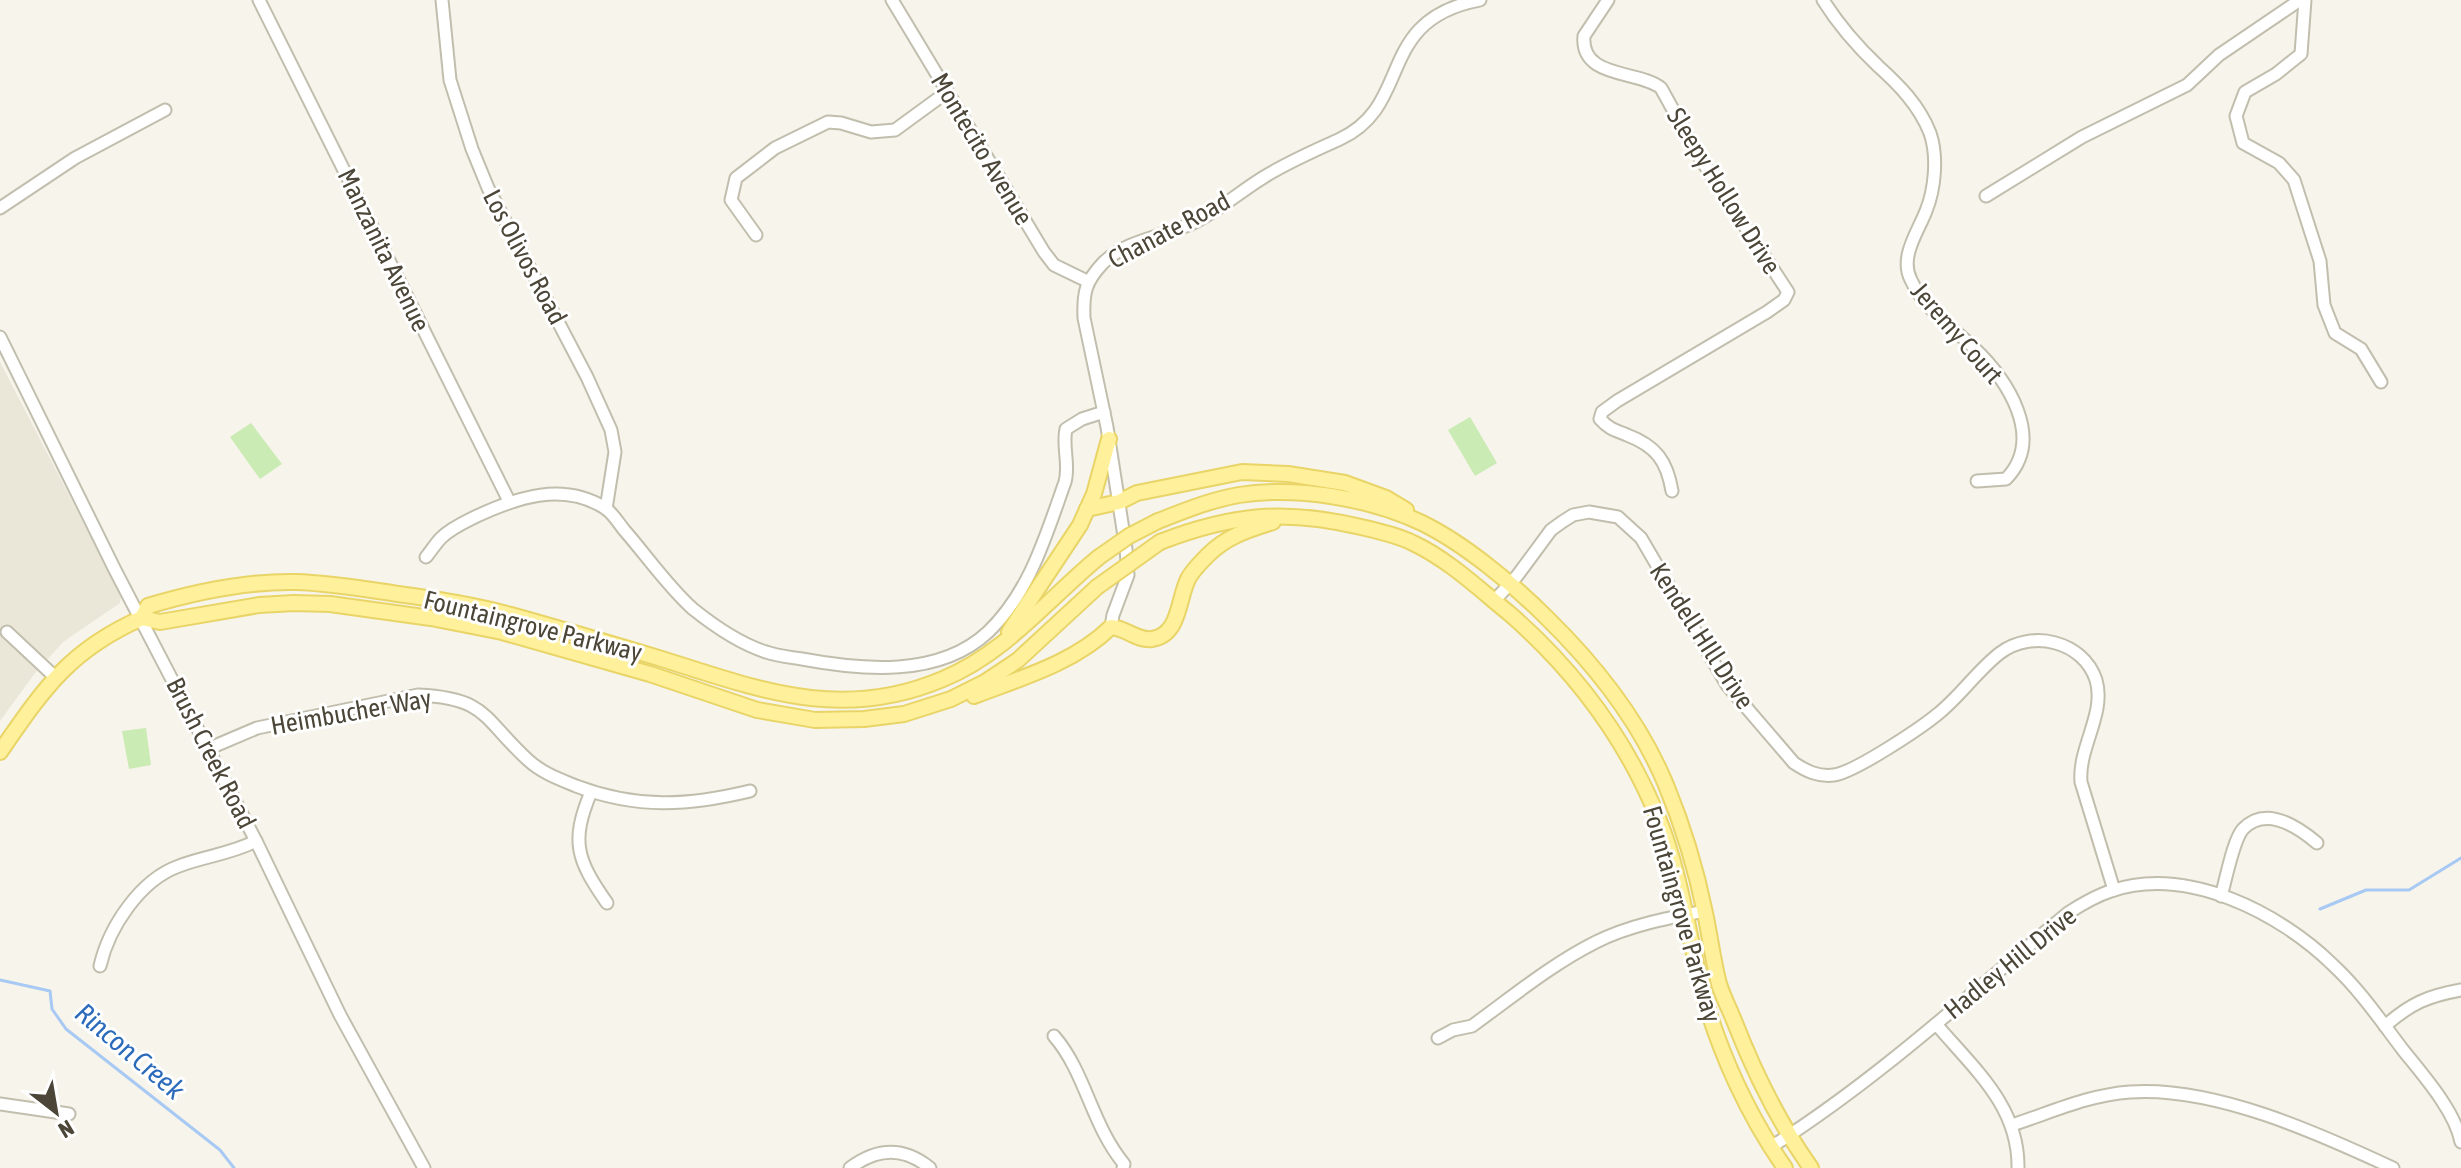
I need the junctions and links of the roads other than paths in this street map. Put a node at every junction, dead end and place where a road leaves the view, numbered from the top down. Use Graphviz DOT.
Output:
graph roads {
  1 [pos="259,0"];
  2 [pos="442,0"];
  3 [pos="892,0"];
  4 [pos="1480,0"];
  5 [pos="1608,0"];
  6 [pos="1823,0"];
  7 [pos="2302,0"];
  8 [pos="947,92"];
  9 [pos="165,110"];
  10 [pos="1986,196"];
  11 [pos="0,208"];
  12 [pos="756,235"];
  13 [pos="1087,281"];
  14 [pos="0,337"];
  15 [pos="2381,382"];
  16 [pos="1104,412"];
  17 [pos="1109,439"];
  18 [pos="1977,481"];
  19 [pos="1672,491"];
  20 [pos="509,501"];
  21 [pos="1119,502"];
  22 [pos="606,509"];
  23 [pos="1087,509"];
  24 [pos="1321,517"];
  25 [pos="1425,525"];
  26 [pos="426,557"];
  27 [pos="1509,582"];
  28 [pos="1494,601"];
  29 [pos="142,618"];
  30 [pos="1111,627"];
  31 [pos="7,632"];
  32 [pos="976,664"];
  33 [pos="54,676"];
  34 [pos="923,708"];
  35 [pos="210,748"];
  36 [pos="0,752"];
  37 [pos="750,791"];
  38 [pos="591,792"];
  39 [pos="256,841"];
  40 [pos="2317,843"];
  41 [pos="2114,890"];
  42 [pos="2221,896"];
  43 [pos="607,903"];
  44 [pos="1705,911"];
  45 [pos="1686,914"];
  46 [pos="100,966"];
  47 [pos="2461,990"];
  48 [pos="1936,1024"];
  49 [pos="2385,1026"];
  50 [pos="1054,1036"];
  51 [pos="1438,1038"];
  52 [pos="0,1104"];
  53 [pos="69,1114"];
  54 [pos="2012,1125"];
  55 [pos="1789,1136"];
  56 [pos="2461,1142"];
  57 [pos="1771,1147"];
  58 [pos="424,1168"];
  59 [pos="850,1168"];
  60 [pos="930,1168"];
  61 [pos="1123,1168"];
  62 [pos="1785,1168"];
  63 [pos="1811,1168"];
  64 [pos="2018,1168"];
  65 [pos="2393,1168"];
  1 -- 20 [label="street, Manzanita Avenue"];
  2 -- 22 [label="street, Los Olivos Road"];
  3 -- 8 [label="street, Montecito Avenue"];
  4 -- 13 [label="street, Chanate Road"];
  5 -- 19 [label="street, Sleepy Hollow Drive"];
  6 -- 18 [label="street, Jeremy Court"];
  7 -- 10 [label="street"];
  7 -- 15 [label="street"];
  8 -- 12 [label="street"];
  8 -- 13 [label="street, Montecito Avenue"];
  9 -- 11 [label="street"];
  13 -- 16 [label="street, Chanate Road"];
  14 -- 29 [label="street, Brush Creek Road"];
  16 -- 17 [label="street, Chanate Road"];
  16 -- 22 [label="street"];
  17 -- 21 [label="street, Chanate Road"];
  17 -- 23 [label="main road"];
  20 -- 22 [label="street"];
  20 -- 26 [label="street"];
  21 -- 23 [label="main road"];
  21 -- 25 [label="main road"];
  21 -- 30 [label="street, Chanate Road"];
  23 -- 32 [label="main road"];
  24 -- 28 [label="main road, Fountaingrove Parkway"];
  24 -- 30 [label="main road"];
  24 -- 34 [label="main road, Fountaingrove Parkway, bridge"];
  25 -- 27 [label="main road, Fountaingrove Parkway"];
  25 -- 32 [label="main road, Fountaingrove Parkway, bridge"];
  27 -- 28 [label="street, Kendell HIll Drive"];
  27 -- 41 [label="street, Kendell HIll Drive"];
  27 -- 44 [label="main road, Fountaingrove Parkway"];
  28 -- 45 [label="main road, Fountaingrove Parkway"];
  29 -- 32 [label="main road, Fountaingrove Parkway"];
  29 -- 33 [label="main road"];
  29 -- 34 [label="main road, Fountaingrove Parkway"];
  29 -- 35 [label="street, Brush Creek Road"];
  30 -- 34 [label="main road"];
  31 -- 33 [label="street"];
  33 -- 36 [label="main road"];
  35 -- 38 [label="street, Heimbucher Way"];
  35 -- 39 [label="street, Brush Creek Road"];
  37 -- 38 [label="street, Heimbucher Way"];
  38 -- 43 [label="street"];
  39 -- 46 [label="street"];
  39 -- 58 [label="street, Brush Creek Road"];
  40 -- 42 [label="street"];
  41 -- 42 [label="street, Hadley Hill Drive"];
  41 -- 48 [label="street, Hadley Hill Drive"];
  42 -- 49 [label="street, Hadley Hill Drive"];
  44 -- 45 [label="street"];
  44 -- 55 [label="main road, Fountaingrove Parkway"];
  45 -- 51 [label="street"];
  45 -- 57 [label="main road, Fountaingrove Parkway"];
  47 -- 49 [label="street"];
  48 -- 54 [label="street"];
  48 -- 55 [label="street, Hadley Hill Drive"];
  49 -- 56 [label="street, Hadley Hill Drive"];
  50 -- 61 [label="street"];
  52 -- 53 [label="street"];
  54 -- 64 [label="street"];
  54 -- 65 [label="street"];
  55 -- 57 [label="street, Hadley Hill Drive"];
  55 -- 63 [label="main road, Fountaingrove Parkway"];
  57 -- 62 [label="main road, Fountaingrove Parkway"];
  59 -- 60 [label="street"];
}
